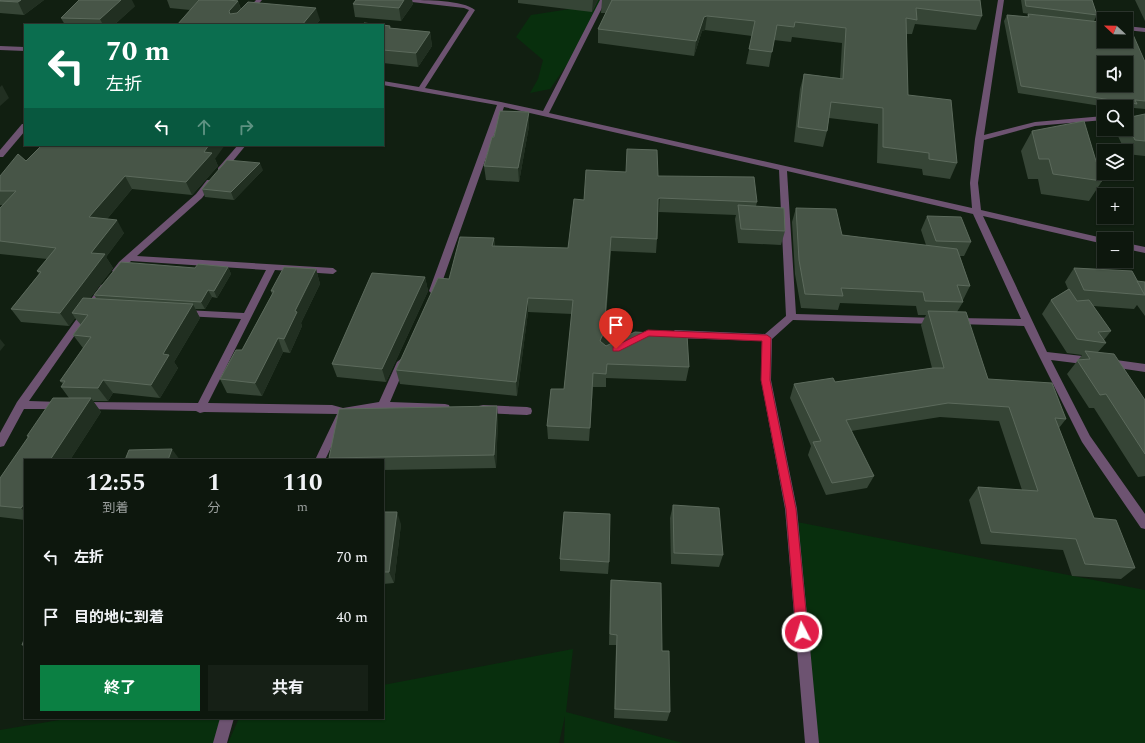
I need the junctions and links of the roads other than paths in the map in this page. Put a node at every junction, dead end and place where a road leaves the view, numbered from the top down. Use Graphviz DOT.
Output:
graph roads {
  1 [pos="259,0"];
  2 [pos="412,0"];
  3 [pos="603,0"];
  4 [pos="1001,0"];
  5 [pos="238,24"];
  6 [pos="1133,29"];
  7 [pos="1145,30"];
  8 [pos="0,48"];
  9 [pos="24,49"];
  10 [pos="384,83"];
  11 [pos="421,90"];
  12 [pos="501,104"];
  13 [pos="545,114"];
  14 [pos="1097,119"];
  15 [pos="24,127"];
  16 [pos="979,139"];
  17 [pos="241,146"];
  18 [pos="0,155"];
  19 [pos="783,169"];
  20 [pos="977,213"];
  21 [pos="1097,239"];
  22 [pos="1133,247"];
  23 [pos="1145,250"];
  24 [pos="128,258"];
  25 [pos="272,267"];
  26 [pos="333,271"];
  27 [pos="429,302"];
  28 [pos="89,307"];
  29 [pos="105,308"];
  30 [pos="175,312"];
  31 [pos="246,316"];
  32 [pos="791,317"];
  33 [pos="1027,323"];
  34 [pos="664,334"];
  35 [pos="767,338"];
  36 [pos="408,350"];
  37 [pos="1043,355"];
  38 [pos="1145,368"];
  39 [pos="20,405"];
  40 [pos="383,406"];
  41 [pos="459,408"];
  42 [pos="200,409"];
  43 [pos="474,409"];
  44 [pos="527,411"];
  45 [pos="343,412"];
  46 [pos="0,443"];
  47 [pos="320,459"];
  48 [pos="1145,524"];
  49 [pos="228,719"];
  50 [pos="220,743"];
  51 [pos="812,743"];
  1 -- 5 [label="street"];
  2 -- 11 [label="street"];
  3 -- 13 [label="street"];
  4 -- 16 [label="street"];
  6 -- 7 [label="street"];
  8 -- 9 [label="street"];
  10 -- 11 [label="street"];
  11 -- 12 [label="street"];
  12 -- 13 [label="street"];
  12 -- 27 [label="street"];
  13 -- 19 [label="street"];
  14 -- 16 [label="street"];
  15 -- 18 [label="street"];
  16 -- 20 [label="street"];
  17 -- 24 [label="street"];
  19 -- 20 [label="street"];
  19 -- 32 [label="street"];
  20 -- 21 [label="street"];
  20 -- 33 [label="street"];
  22 -- 23 [label="street"];
  24 -- 25 [label="street"];
  24 -- 28 [label="street"];
  25 -- 26 [label="street"];
  25 -- 31 [label="street"];
  28 -- 29 [label="street"];
  28 -- 39 [label="street"];
  30 -- 31 [label="street"];
  31 -- 42 [label="street"];
  32 -- 33 [label="street"];
  32 -- 35 [label="street"];
  33 -- 37 [label="street"];
  34 -- 35 [label="street"];
  35 -- 51 [label="street"];
  36 -- 40 [label="street"];
  37 -- 38 [label="street"];
  37 -- 48 [label="street"];
  39 -- 42 [label="street"];
  39 -- 46 [label="street"];
  40 -- 41 [label="street"];
  40 -- 45 [label="street"];
  42 -- 45 [label="street"];
  43 -- 44 [label="street"];
  45 -- 47 [label="street"];
  49 -- 50 [label="street"];
}
